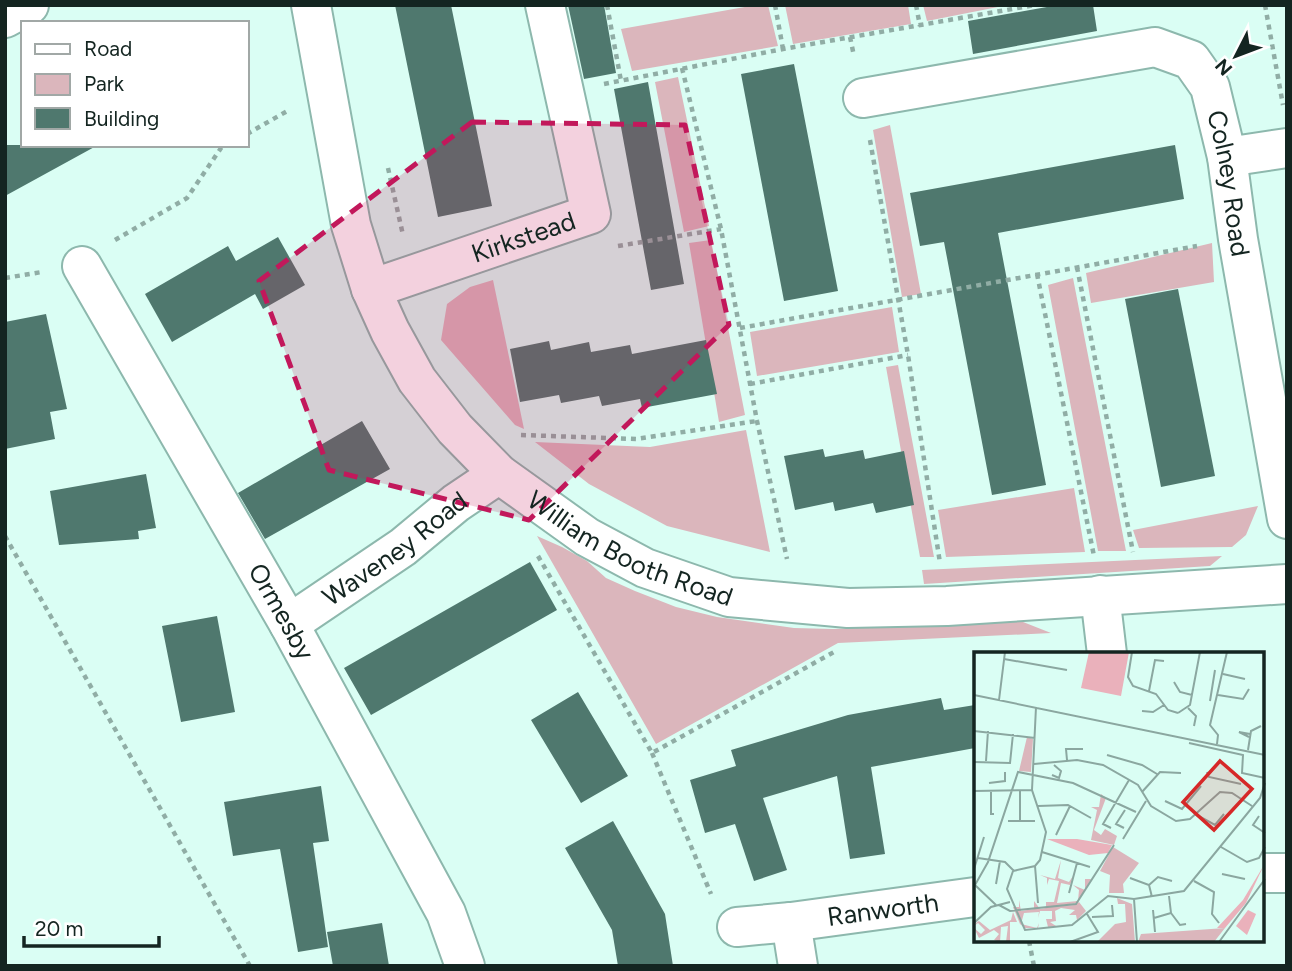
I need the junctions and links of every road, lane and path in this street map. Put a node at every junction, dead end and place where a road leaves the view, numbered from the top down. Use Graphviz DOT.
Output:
graph roads {
  1 [pos="29,5"];
  2 [pos="311,5"];
  3 [pos="545,5"];
  4 [pos="607,5"];
  5 [pos="775,5"];
  6 [pos="916,5"];
  7 [pos="1035,5"];
  8 [pos="1265,5"];
  9 [pos="5,18"];
  10 [pos="920,26"];
  11 [pos="850,37"];
  12 [pos="783,49"];
  13 [pos="682,68"];
  14 [pos="621,80"];
  15 [pos="565,92"];
  16 [pos="863,99"];
  17 [pos="290,109"];
  18 [pos="1284,110"];
  19 [pos="248,133"];
  20 [pos="223,147"];
  21 [pos="1287,148"];
  22 [pos="1227,157"];
  23 [pos="591,214"];
  24 [pos="721,229"];
  25 [pos="1238,239"];
  26 [pos="82,266"];
  27 [pos="1077,267"];
  28 [pos="1037,274"];
  29 [pos="5,278"];
  30 [pos="372,289"];
  31 [pos="898,300"];
  32 [pos="740,328"];
  33 [pos="908,355"];
  34 [pos="750,384"];
  35 [pos="757,421"];
  36 [pos="521,443"];
  37 [pos="499,474"];
  38 [pos="542,506"];
  39 [pos="1287,519"];
  40 [pos="5,536"];
  41 [pos="1121,556"];
  42 [pos="1082,557"];
  43 [pos="776,561"];
  44 [pos="953,563"];
  45 [pos="940,564"];
  46 [pos="926,565"];
  47 [pos="1287,583"];
  48 [pos="1100,595"];
  49 [pos="289,624"];
  50 [pos="844,652"];
  51 [pos="1107,652"];
  52 [pos="652,753"];
  53 [pos="1264,873"];
  54 [pos="1287,873"];
  55 [pos="974,897"];
  56 [pos="791,922"];
  57 [pos="737,927"];
  58 [pos="1029,943"];
  59 [pos="250,966"];
  60 [pos="465,966"];
  61 [pos="798,966"];
  62 [pos="1034,966"];
  1 -- 9 [label="street"];
  2 -- 30 [label="street, William Booth Road"];
  3 -- 15 [label="street, Kirkstead"];
  4 -- 14 [label="path"];
  5 -- 12 [label="path"];
  6 -- 10 [label="path"];
  7 -- 10 [label="path"];
  8 -- 18 [label="path"];
  10 -- 11 [label="path"];
  11 -- 12 [label="path"];
  11 -- 16 [label="path"];
  12 -- 13 [label="path"];
  13 -- 14 [label="path"];
  13 -- 24 [label="path"];
  14 -- 15 [label="path"];
  15 -- 23 [label="street, Kirkstead"];
  16 -- 22 [label="street, Colney Road"];
  16 -- 31 [label="path"];
  17 -- 19 [label="path"];
  20 -- 26 [label="path"];
  21 -- 22 [label="street"];
  22 -- 25 [label="street, Colney Road"];
  23 -- 24 [label="path"];
  23 -- 30 [label="street, Kirkstead"];
  24 -- 32 [label="path"];
  25 -- 27 [label="path"];
  25 -- 39 [label="street, Colney Road"];
  26 -- 29 [label="path"];
  26 -- 49 [label="street, Ormesby"];
  27 -- 28 [label="path"];
  27 -- 41 [label="path"];
  28 -- 31 [label="path"];
  28 -- 42 [label="path"];
  30 -- 37 [label="street, William Booth Road"];
  31 -- 32 [label="path"];
  31 -- 33 [label="path"];
  32 -- 34 [label="path"];
  33 -- 34 [label="path"];
  33 -- 45 [label="path"];
  34 -- 35 [label="path"];
  35 -- 36 [label="path"];
  35 -- 43 [label="path"];
  37 -- 38 [label="street, William Booth Road"];
  37 -- 49 [label="street, Waveney Road"];
  38 -- 48 [label="street, William Booth Road"];
  38 -- 52 [label="path"];
  40 -- 59 [label="path"];
  44 -- 45 [label="path"];
  45 -- 46 [label="path"];
  47 -- 48 [label="street, William Booth Road"];
  48 -- 51 [label="street"];
  49 -- 60 [label="street, Ormesby"];
  50 -- 52 [label="path"];
  52 -- 57 [label="path"];
  53 -- 54 [label="street"];
  55 -- 56 [label="street, Ranworth"];
  56 -- 57 [label="street, Ranworth"];
  56 -- 61 [label="street, Ranworth"];
  58 -- 62 [label="path"];
}
